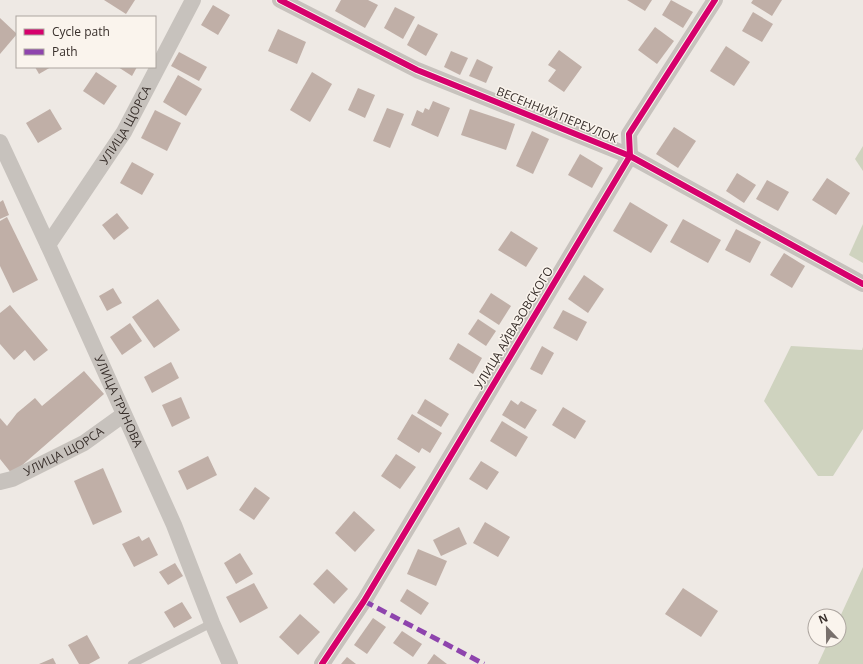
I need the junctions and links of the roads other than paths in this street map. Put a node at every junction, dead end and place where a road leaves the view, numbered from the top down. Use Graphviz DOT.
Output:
graph roads {
  1 [pos="193,0"];
  2 [pos="280,0"];
  3 [pos="715,0"];
  4 [pos="0,142"];
  5 [pos="630,156"];
  6 [pos="48,245"];
  7 [pos="863,284"];
  8 [pos="123,415"];
  9 [pos="0,482"];
  10 [pos="212,623"];
  11 [pos="132,664"];
  12 [pos="230,664"];
  13 [pos="322,664"];
  1 -- 6 [label="street, УЛИЦА ЩОРСА"];
  2 -- 5 [label="street, ВЕСЕННИЙ ПЕРЕУЛОК"];
  3 -- 5 [label="street"];
  4 -- 6 [label="street, УЛИЦА ТРУНОВА"];
  5 -- 7 [label="street, ВЕСЕННИЙ ПЕРЕУЛОК"];
  5 -- 13 [label="street, УЛИЦА АЙВАЗОВСКОГО"];
  6 -- 8 [label="street, УЛИЦА ТРУНОВА"];
  8 -- 9 [label="street, УЛИЦА ЩОРСА"];
  8 -- 10 [label="street, УЛИЦА ТРУНОВА"];
  10 -- 11 [label="lane"];
  10 -- 12 [label="street, УЛИЦА ТРУНОВА"];
}
